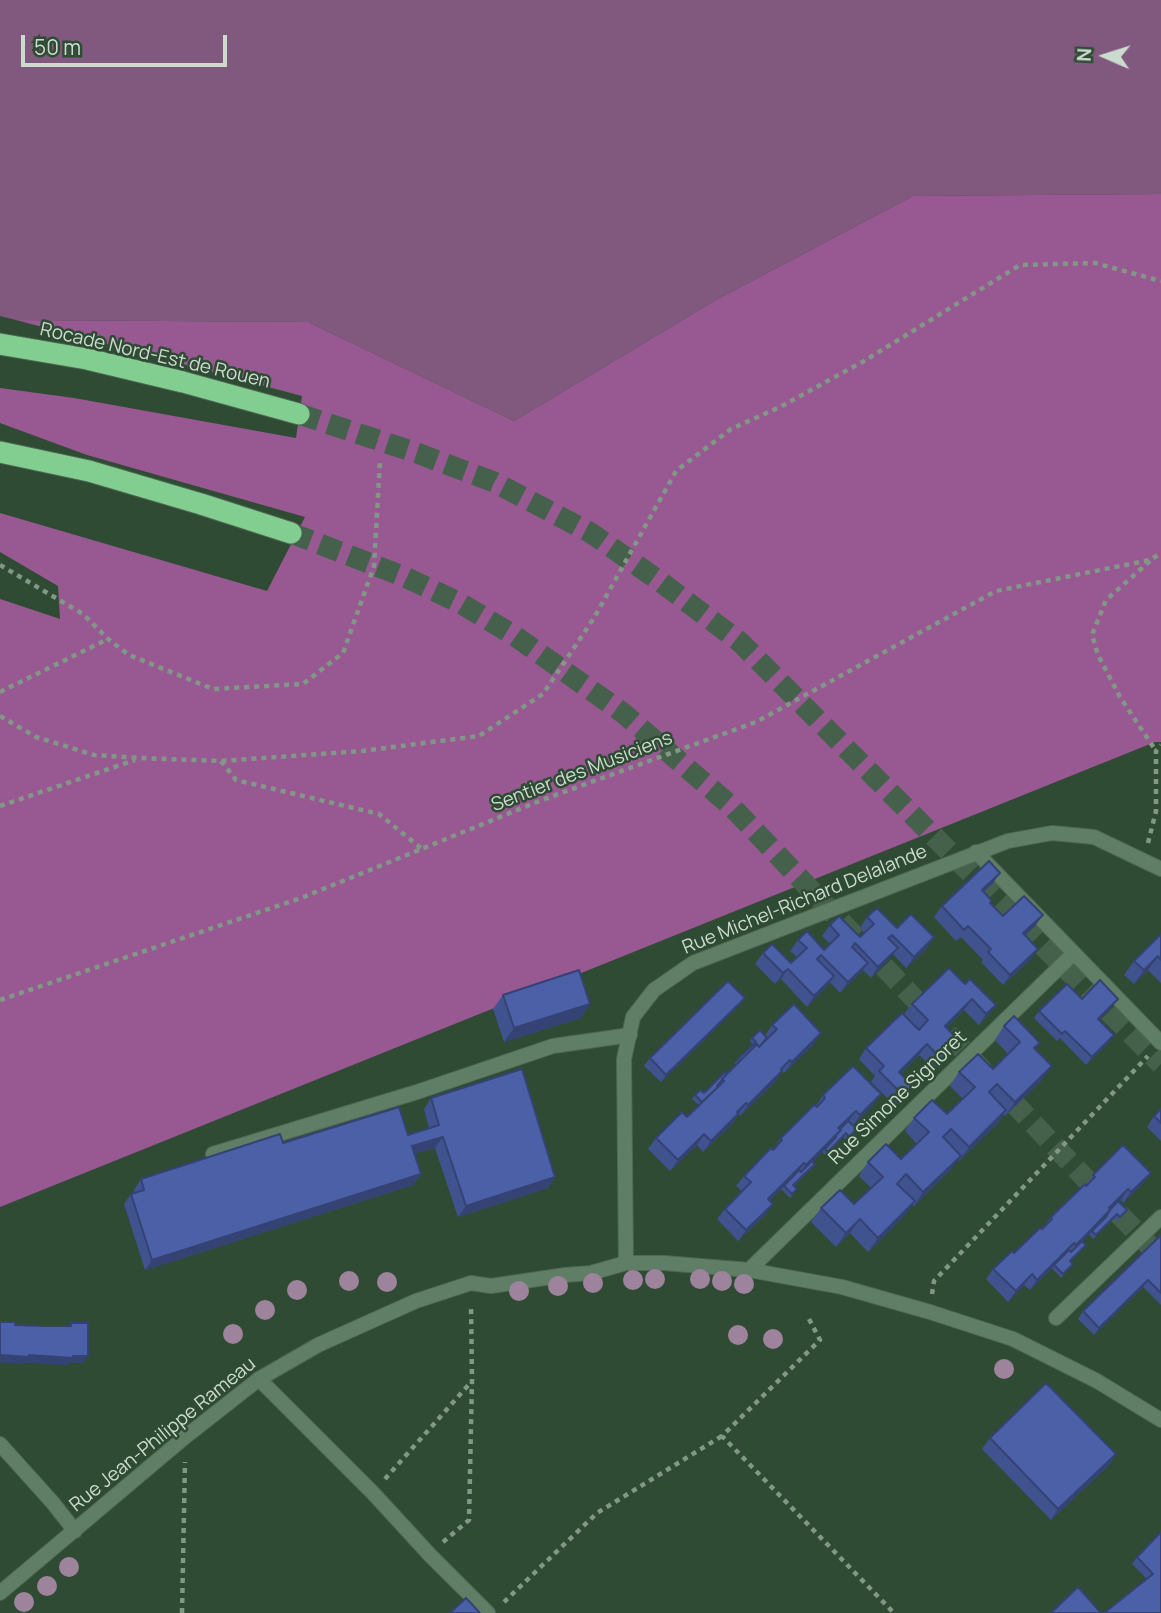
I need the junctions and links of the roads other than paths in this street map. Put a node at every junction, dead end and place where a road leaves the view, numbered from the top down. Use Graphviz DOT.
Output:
graph roads {
  1 [pos="0,344"];
  2 [pos="299,414"];
  3 [pos="0,452"];
  4 [pos="291,533"];
  5 [pos="976,852"];
  6 [pos="1161,869"];
  7 [pos="1074,953"];
  8 [pos="630,1035"];
  9 [pos="1161,1043"];
  10 [pos="213,1154"];
  11 [pos="1161,1217"];
  12 [pos="626,1263"];
  13 [pos="749,1270"];
  14 [pos="1056,1318"];
  15 [pos="259,1379"];
  16 [pos="1161,1420"];
  17 [pos="0,1444"];
  18 [pos="75,1531"];
  19 [pos="0,1593"];
  20 [pos="488,1613"];
  1 -- 2 [label="highway, Rocade Nord-Est de Rouen"];
  3 -- 4 [label="highway"];
  5 -- 6 [label="street, Rue Michel-Richard Delalande"];
  5 -- 7 [label="street"];
  5 -- 8 [label="street, Rue Michel-Richard Delalande"];
  7 -- 9 [label="street"];
  7 -- 13 [label="street, Rue Simone Signoret"];
  8 -- 10 [label="street"];
  8 -- 12 [label="street, Rue Michel-Richard Delalande"];
  11 -- 14 [label="street"];
  12 -- 13 [label="street, Rue Jean-Philippe Rameau"];
  12 -- 15 [label="street, Rue Jean-Philippe Rameau"];
  13 -- 16 [label="street, Rue Jean-Philippe Rameau"];
  15 -- 18 [label="street, Rue Jean-Philippe Rameau"];
  15 -- 20 [label="street"];
  17 -- 18 [label="street"];
  18 -- 19 [label="street, Rue Jean-Philippe Rameau"];
}
